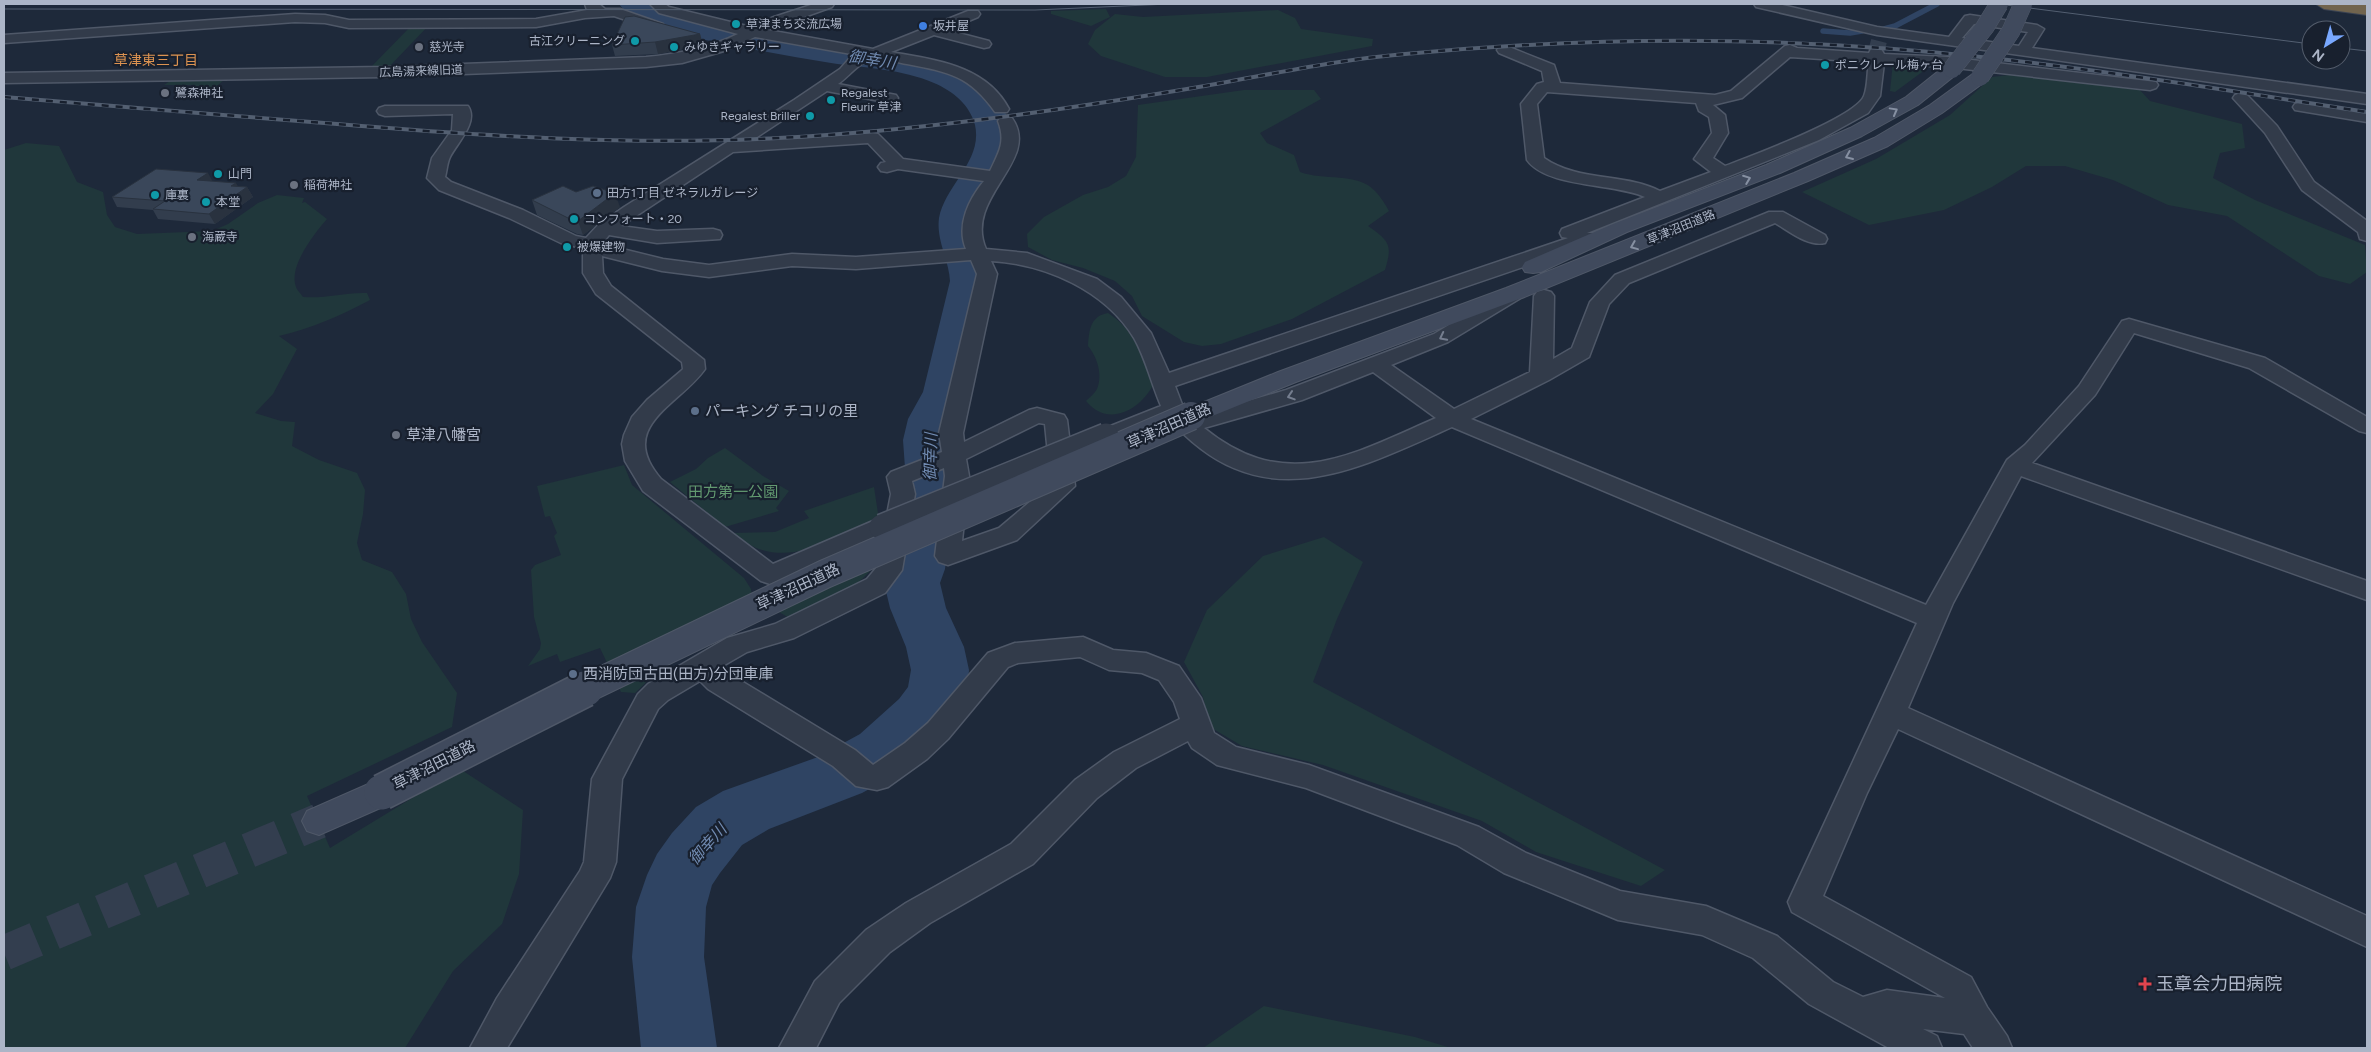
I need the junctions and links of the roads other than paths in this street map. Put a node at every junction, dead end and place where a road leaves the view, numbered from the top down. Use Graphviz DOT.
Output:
graph roads {
  1 [pos="657,4"];
  2 [pos="827,4"];
  3 [pos="1761,4"];
  4 [pos="1829,4"];
  5 [pos="1999,4"];
  6 [pos="2023,4"];
  7 [pos="2324,4"];
  8 [pos="597,8"];
  9 [pos="2367,10"];
  10 [pos="974,14"];
  11 [pos="1814,16"];
  12 [pos="672,30"];
  13 [pos="936,30"];
  14 [pos="750,33"];
  15 [pos="698,37"];
  16 [pos="4,39"];
  17 [pos="1952,42"];
  18 [pos="729,43"];
  19 [pos="984,44"];
  20 [pos="1877,45"];
  21 [pos="755,49"];
  22 [pos="1504,50"];
  23 [pos="2023,51"];
  24 [pos="873,55"];
  25 [pos="426,71"];
  26 [pos="4,78"];
  27 [pos="412,84"];
  28 [pos="824,86"];
  29 [pos="2163,87"];
  30 [pos="1553,88"];
  31 [pos="2222,95"];
  32 [pos="399,98"];
  33 [pos="890,98"];
  34 [pos="1713,98"];
  35 [pos="2241,98"];
  36 [pos="2367,99"];
  37 [pos="2270,102"];
  38 [pos="2289,105"];
  39 [pos="2367,117"];
  40 [pos="730,147"];
  41 [pos="1724,173"];
  42 [pos="992,177"];
  43 [pos="1660,198"];
  44 [pos="1620,228"];
  45 [pos="606,229"];
  46 [pos="713,235"];
  47 [pos="2367,235"];
  48 [pos="1818,239"];
  49 [pos="593,247"];
  50 [pos="1526,254"];
  51 [pos="970,255"];
  52 [pos="1514,293"];
  53 [pos="1544,296"];
  54 [pos="1375,363"];
  55 [pos="1541,375"];
  56 [pos="1287,377"];
  57 [pos="1164,382"];
  58 [pos="1188,416"];
  59 [pos="1452,419"];
  60 [pos="2367,426"];
  61 [pos="951,457"];
  62 [pos="2015,465"];
  63 [pos="770,575"];
  64 [pos="2367,591"];
  65 [pos="1933,619"];
  66 [pos="736,645"];
  67 [pos="702,666"];
  68 [pos="1891,713"];
  69 [pos="1196,724"];
  70 [pos="319,821"];
  71 [pos="2367,932"];
  72 [pos="1861,1014"];
  73 [pos="1974,1019"];
  74 [pos="488,1048"];
  75 [pos="797,1048"];
  76 [pos="1924,1048"];
  77 [pos="1994,1048"];
  1 -- 14 [label="street"];
  2 -- 14 [label="street, 広島湯来線旧道"];
  3 -- 11 [label="street"];
  4 -- 11 [label="street"];
  44 -- 5 [label="street, 草津沼田道路, one-way, bridge"];
  6 -- 52 [label="street, 草津沼田道路, one-way, bridge"];
  7 -- 9 [label="highway"];
  8 -- 12 [label="street"];
  8 -- 16 [label="street"];
  10 -- 13 [label="street"];
  11 -- 20 [label="street"];
  13 -- 19 [label="street"];
  13 -- 24 [label="street"];
  14 -- 18 [label="street, 広島湯来線旧道"];
  14 -- 24 [label="street"];
  15 -- 18 [label="street"];
  17 -- 20 [label="street"];
  17 -- 23 [label="street"];
  17 -- 23 [label="street"];
  18 -- 21 [label="street"];
  18 -- 25 [label="street, 広島湯来線旧道"];
  20 -- 29 [label="street"];
  20 -- 34 [label="street"];
  20 -- 41 [label="street"];
  22 -- 30 [label="street"];
  23 -- 36 [label="street"];
  24 -- 28 [label="street"];
  24 -- 42 [label="street"];
  25 -- 26 [label="street, 広島湯来線旧道"];
  25 -- 27 [label="street"];
  28 -- 33 [label="street"];
  28 -- 40 [label="street"];
  30 -- 34 [label="street"];
  30 -- 43 [label="street"];
  31 -- 35 [label="street"];
  32 -- 49 [label="street"];
  34 -- 41 [label="street"];
  35 -- 37 [label="street"];
  35 -- 47 [label="street"];
  38 -- 39 [label="street"];
  40 -- 42 [label="street"];
  40 -- 45 [label="street"];
  41 -- 43 [label="street"];
  42 -- 51 [label="street"];
  43 -- 50 [label="street"];
  44 -- 56 [label="street, 草津沼田道路"];
  44 -- 57 [label="street"];
  45 -- 46 [label="street"];
  45 -- 49 [label="street"];
  48 -- 55 [label="street"];
  49 -- 51 [label="street"];
  49 -- 63 [label="street"];
  51 -- 57 [label="street"];
  51 -- 61 [label="street"];
  52 -- 54 [label="street, one-way"];
  52 -- 56 [label="street, 草津沼田道路"];
  53 -- 55 [label="street"];
  54 -- 58 [label="street, one-way"];
  54 -- 59 [label="street"];
  55 -- 59 [label="street"];
  56 -- 58 [label="street, 草津沼田道路"];
  57 -- 58 [label="street"];
  58 -- 59 [label="street"];
  58 -- 63 [label="street, bridge"];
  58 -- 70 [label="street, 草津沼田道路, bridge"];
  59 -- 65 [label="street"];
  60 -- 62 [label="street"];
  61 -- 61 [label="street"];
  61 -- 66 [label="street"];
  62 -- 64 [label="street"];
  62 -- 65 [label="street"];
  63 -- 66 [label="street"];
  65 -- 68 [label="street"];
  66 -- 67 [label="street"];
  67 -- 69 [label="street"];
  67 -- 74 [label="street"];
  68 -- 71 [label="street"];
  68 -- 73 [label="street"];
  69 -- 72 [label="street"];
  69 -- 75 [label="street"];
  72 -- 73 [label="street"];
  72 -- 76 [label="street"];
  73 -- 77 [label="street"];
}
